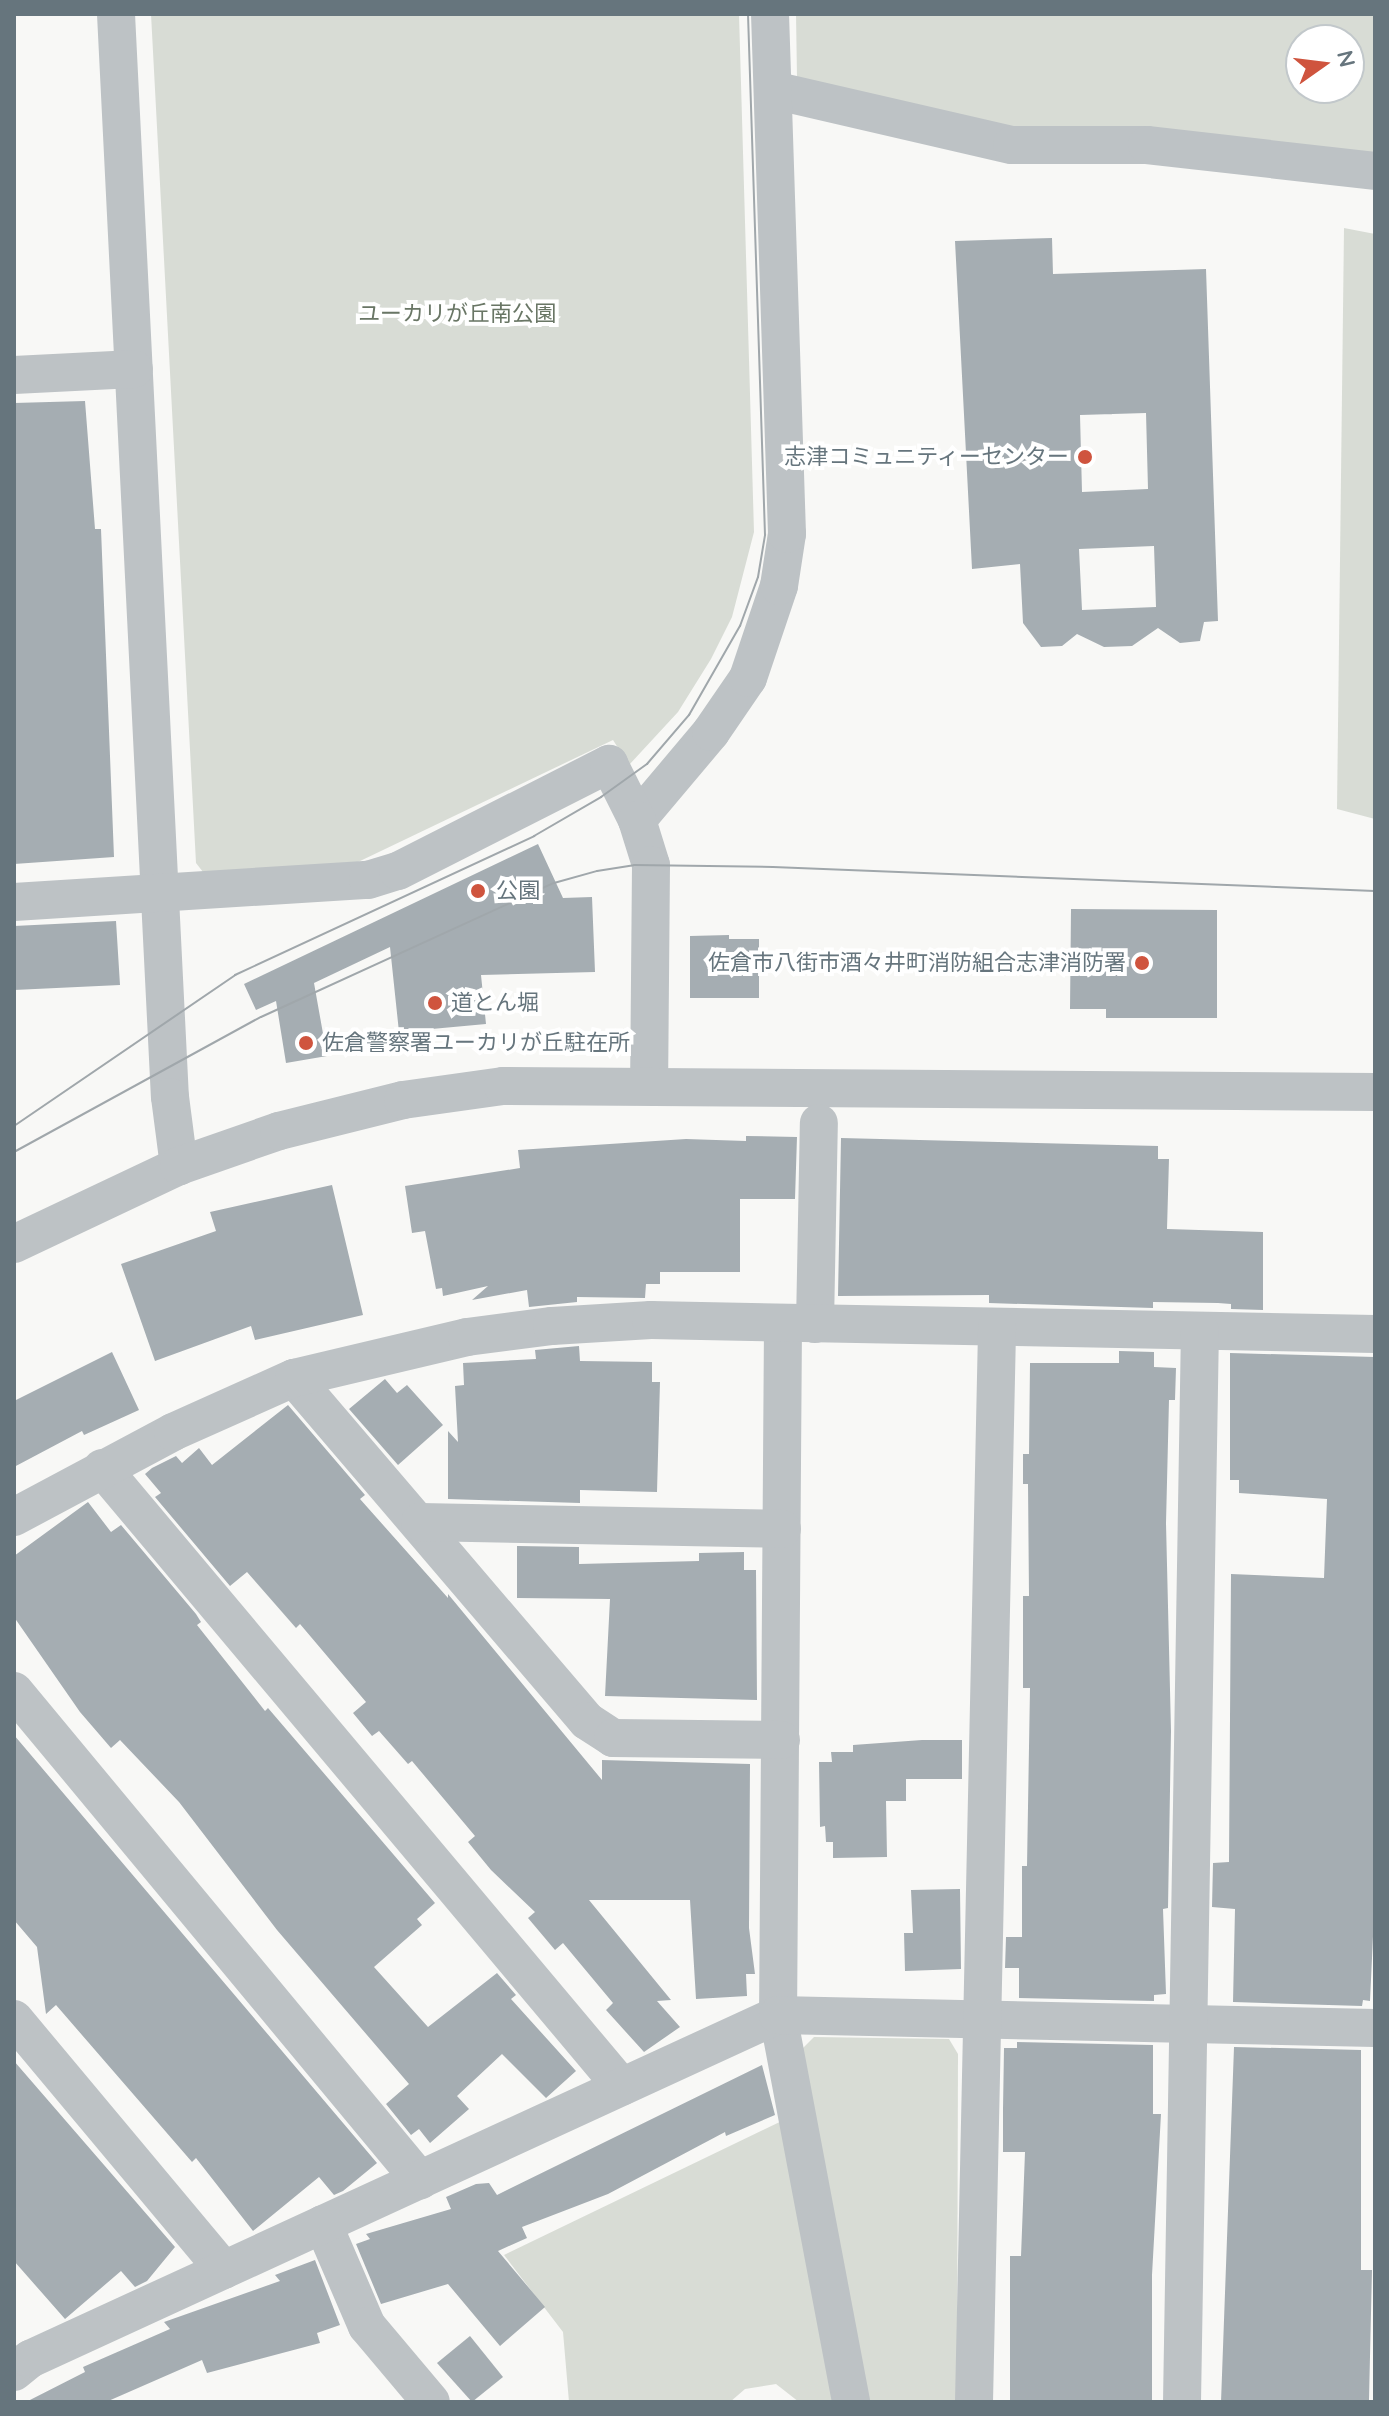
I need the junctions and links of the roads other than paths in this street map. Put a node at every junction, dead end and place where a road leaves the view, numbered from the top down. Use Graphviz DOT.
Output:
graph roads {
  1 [pos="116,14"];
  2 [pos="770,14"];
  3 [pos="773,90"];
  4 [pos="1375,171"];
  5 [pos="134,369"];
  6 [pos="14,375"];
  7 [pos="637,820"];
  8 [pos="160,896"];
  9 [pos="14,902"];
  10 [pos="649,1084"];
  11 [pos="1375,1092"];
  12 [pos="819,1123"];
  13 [pos="179,1166"];
  14 [pos="14,1244"];
  15 [pos="799,1324"];
  16 [pos="997,1327"];
  17 [pos="1200,1331"];
  18 [pos="1375,1334"];
  19 [pos="294,1378"];
  20 [pos="102,1468"];
  21 [pos="14,1517"];
  22 [pos="420,1522"];
  23 [pos="782,1529"];
  24 [pos="14,1691"];
  25 [pos="781,1740"];
  26 [pos="778,2015"];
  27 [pos="14,2019"];
  28 [pos="982,2020"];
  29 [pos="1188,2024"];
  30 [pos="1375,2028"];
  31 [pos="622,2087"];
  32 [pos="420,2180"];
  33 [pos="323,2224"];
  34 [pos="224,2270"];
  35 [pos="19,2357"];
  36 [pos="431,2402"];
  37 [pos="851,2402"];
  38 [pos="974,2402"];
  39 [pos="1182,2402"];
  1 -- 5 [label="street"];
  2 -- 3 [label="street"];
  3 -- 4 [label="street"];
  3 -- 7 [label="street"];
  5 -- 6 [label="street"];
  5 -- 8 [label="street"];
  7 -- 8 [label="street"];
  7 -- 10 [label="street"];
  8 -- 9 [label="street"];
  8 -- 13 [label="street"];
  10 -- 11 [label="street"];
  10 -- 13 [label="street"];
  12 -- 15 [label="street"];
  13 -- 14 [label="street"];
  15 -- 16 [label="street"];
  15 -- 19 [label="street"];
  15 -- 23 [label="street"];
  16 -- 17 [label="street"];
  16 -- 28 [label="street"];
  17 -- 18 [label="street"];
  17 -- 29 [label="street"];
  19 -- 20 [label="street"];
  19 -- 22 [label="street"];
  20 -- 21 [label="street"];
  20 -- 31 [label="street"];
  22 -- 23 [label="street"];
  22 -- 25 [label="street"];
  23 -- 25 [label="street"];
  24 -- 32 [label="street"];
  25 -- 26 [label="street"];
  26 -- 28 [label="street"];
  26 -- 31 [label="street"];
  26 -- 37 [label="street"];
  27 -- 34 [label="street"];
  28 -- 29 [label="street"];
  28 -- 38 [label="street"];
  29 -- 30 [label="street"];
  29 -- 39 [label="street"];
  31 -- 32 [label="street"];
  32 -- 33 [label="street"];
  33 -- 34 [label="street"];
  33 -- 36 [label="street"];
  34 -- 35 [label="street"];
}
